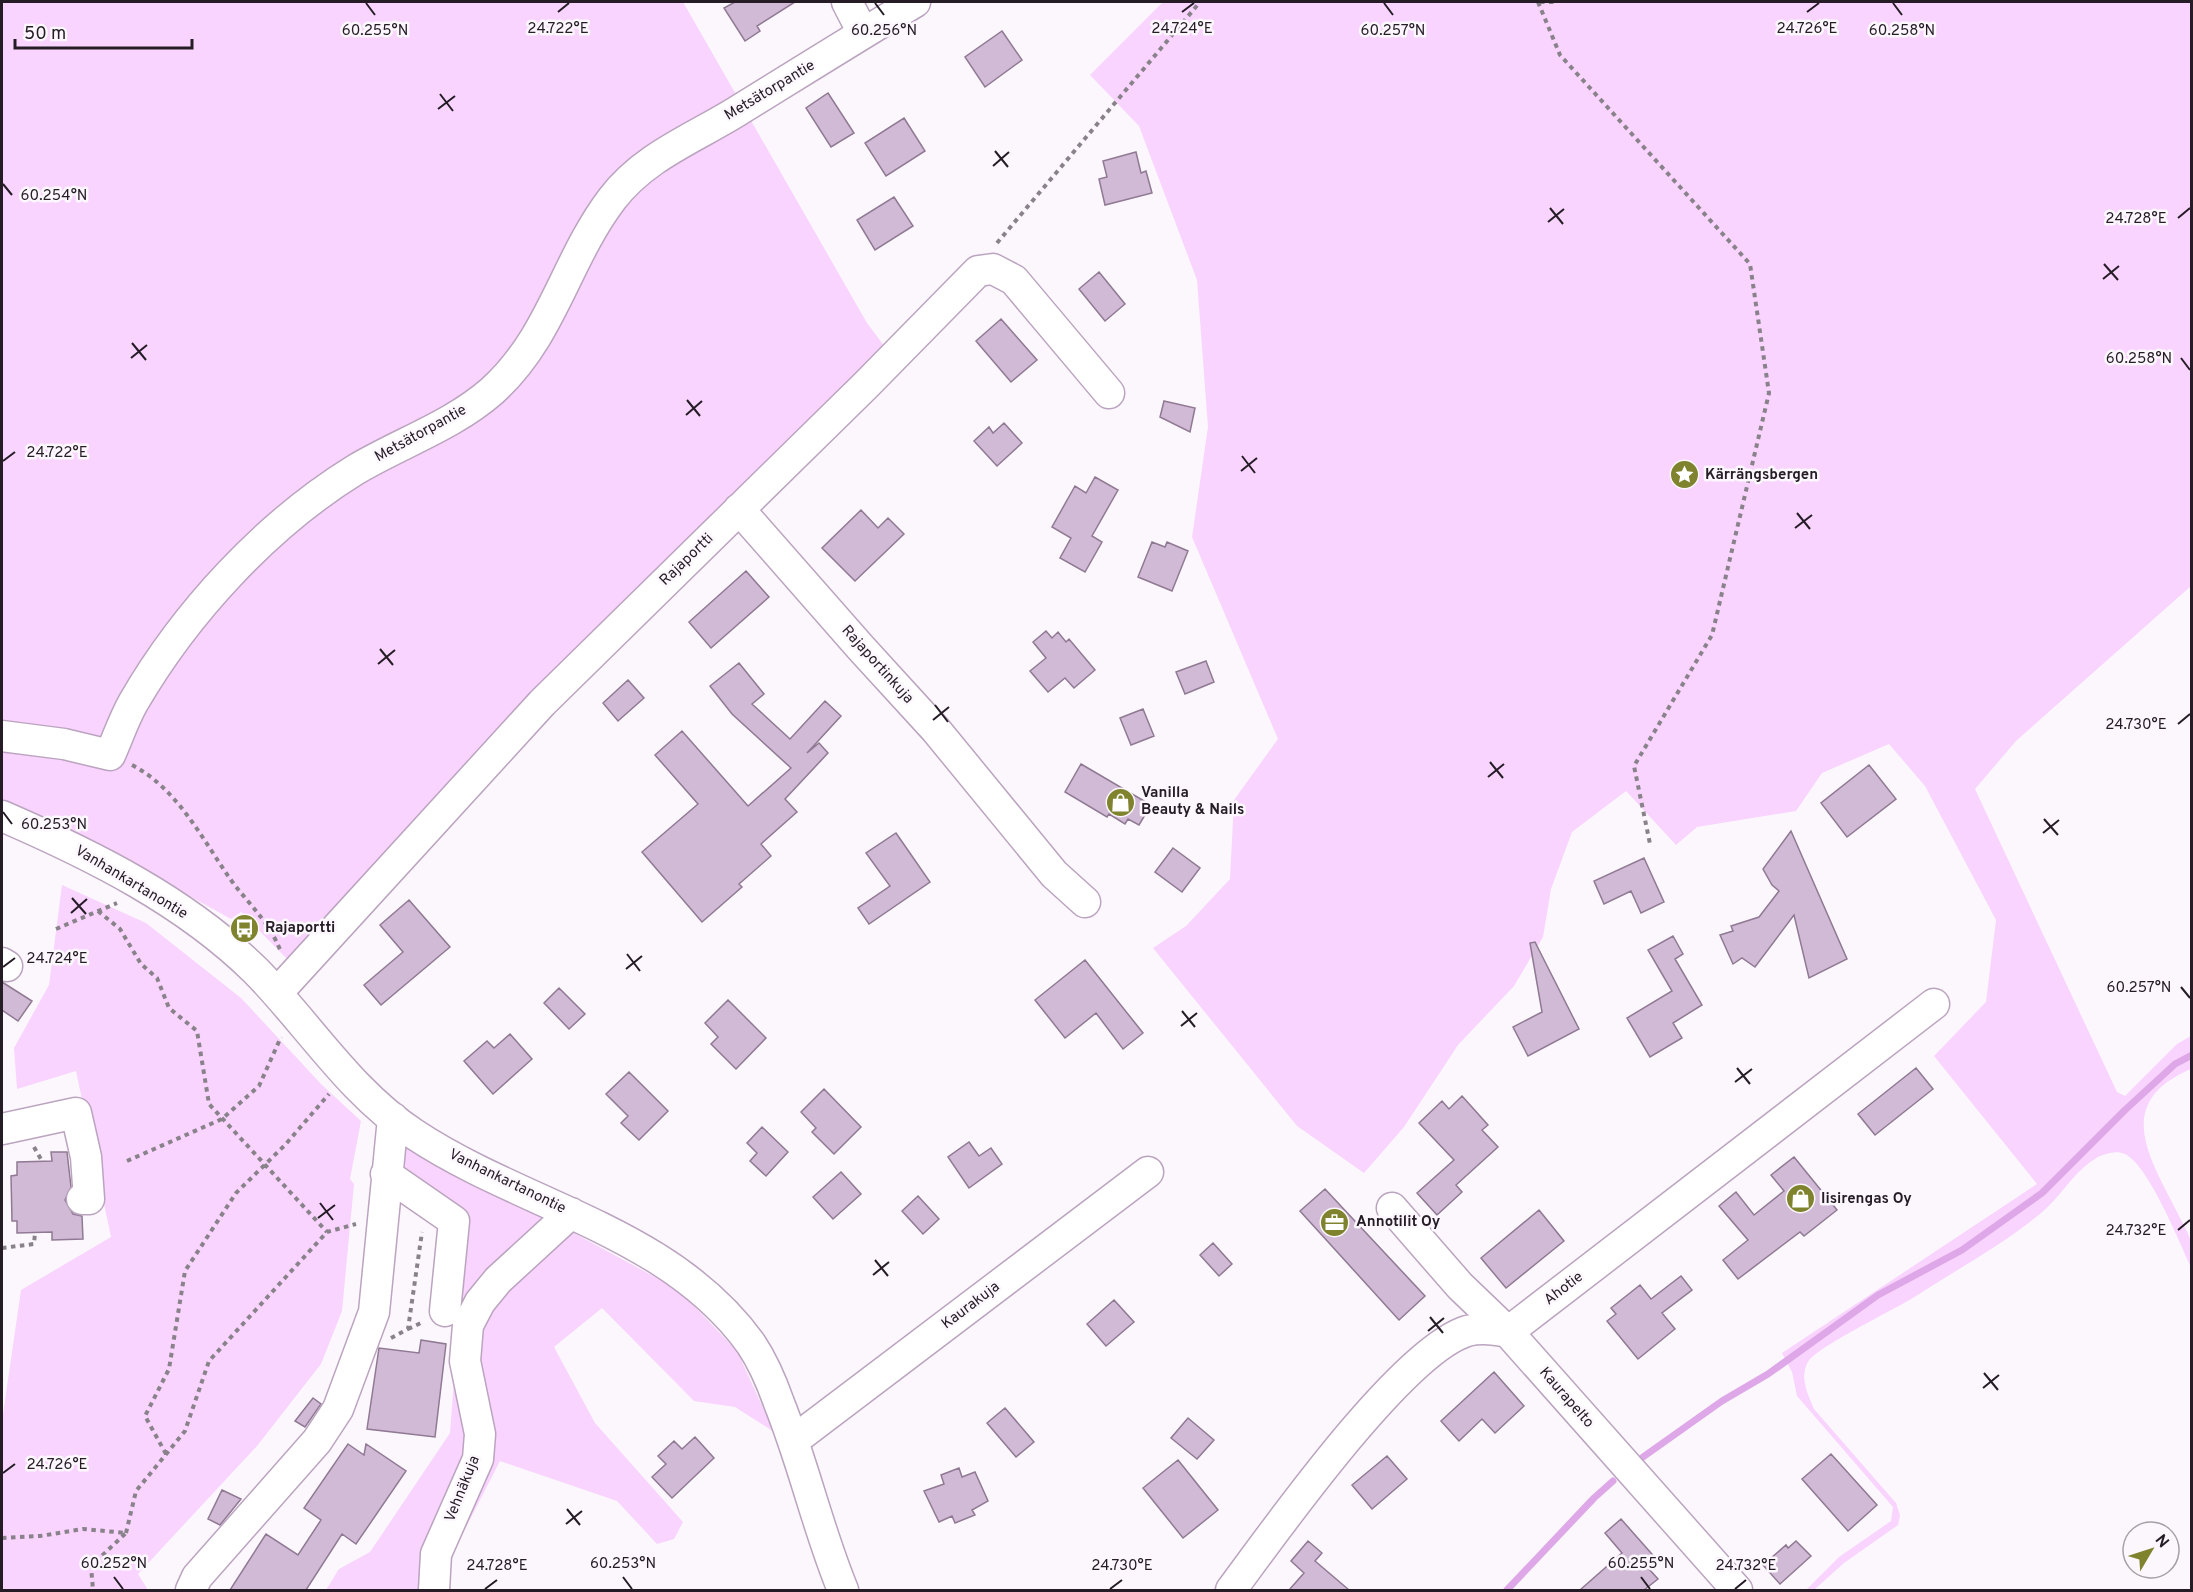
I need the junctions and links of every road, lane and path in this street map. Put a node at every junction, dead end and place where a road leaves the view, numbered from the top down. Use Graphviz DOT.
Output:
graph roads {
  1 [pos="847,2"];
  2 [pos="915,2"];
  3 [pos="1200,2"];
  4 [pos="1539,2"];
  5 [pos="1557,2"];
  6 [pos="863,33"];
  7 [pos="978,271"];
  8 [pos="1109,393"];
  9 [pos="739,509"];
  10 [pos="2,736"];
  11 [pos="110,754"];
  12 [pos="2,816"];
  13 [pos="1650,844"];
  14 [pos="115,895"];
  15 [pos="1085,902"];
  16 [pos="98,911"];
  17 [pos="56,929"];
  18 [pos="284,985"];
  19 [pos="1934,1004"];
  20 [pos="276,1030"];
  21 [pos="281,1037"];
  22 [pos="288,1045"];
  23 [pos="332,1091"];
  24 [pos="393,1118"];
  25 [pos="222,1119"];
  26 [pos="2,1129"];
  27 [pos="127,1161"];
  28 [pos="264,1166"];
  29 [pos="1148,1172"];
  30 [pos="386,1174"];
  31 [pos="82,1199"];
  32 [pos="426,1201"];
  33 [pos="1392,1208"];
  34 [pos="571,1213"];
  35 [pos="382,1217"];
  36 [pos="327,1232"];
  37 [pos="35,1233"];
  38 [pos="2,1248"];
  39 [pos="1460,1286"];
  40 [pos="445,1311"];
  41 [pos="1508,1332"];
  42 [pos="366,1336"];
  43 [pos="1443,1343"];
  44 [pos="794,1441"];
  45 [pos="166,1454"];
  46 [pos="126,1533"];
  47 [pos="2,1538"];
  48 [pos="93,1590"];
  49 [pos="191,1590"];
  50 [pos="434,1590"];
  51 [pos="843,1590"];
  52 [pos="1231,1590"];
  53 [pos="1737,1590"];
  1 -- 6 [label="street"];
  2 -- 6 [label="street, Metsätorpantie"];
  3 -- 7 [label="path"];
  4 -- 5 [label="path"];
  4 -- 13 [label="path"];
  6 -- 11 [label="street, Metsätorpantie"];
  7 -- 8 [label="street"];
  7 -- 9 [label="street, Rajaportti"];
  9 -- 15 [label="street, Rajaportinkuja"];
  9 -- 18 [label="street, Rajaportti"];
  10 -- 11 [label="street"];
  11 -- 18 [label="path"];
  12 -- 18 [label="street, Vanhankartanontie"];
  14 -- 16 [label="path"];
  16 -- 17 [label="path"];
  16 -- 25 [label="path"];
  18 -- 24 [label="street, Vanhankartanontie"];
  19 -- 41 [label="street, Ahotie"];
  20 -- 21 [label="path"];
  21 -- 22 [label="path"];
  21 -- 25 [label="path"];
  23 -- 28 [label="path"];
  24 -- 30 [label="street"];
  24 -- 34 [label="street, Vanhankartanontie"];
  25 -- 27 [label="path"];
  25 -- 28 [label="path"];
  26 -- 31 [label="street"];
  28 -- 36 [label="path"];
  28 -- 45 [label="path"];
  29 -- 44 [label="street, Kaurakuja"];
  30 -- 32 [label="street"];
  30 -- 35 [label="street"];
  32 -- 40 [label="street"];
  32 -- 42 [label="path"];
  33 -- 39 [label="street, Kaurapelto"];
  34 -- 44 [label="street, Vanhankartanontie"];
  34 -- 50 [label="street, Vehnäkuja"];
  35 -- 36 [label="path"];
  35 -- 42 [label="street"];
  36 -- 45 [label="path"];
  37 -- 38 [label="path"];
  39 -- 41 [label="street, Kaurapelto"];
  39 -- 43 [label="street"];
  41 -- 43 [label="street"];
  41 -- 53 [label="street, Kaurapelto"];
  42 -- 49 [label="street"];
  43 -- 52 [label="street"];
  44 -- 51 [label="street, Vanhankartanontie"];
  45 -- 46 [label="path"];
  46 -- 47 [label="path"];
  46 -- 48 [label="path"];
}
